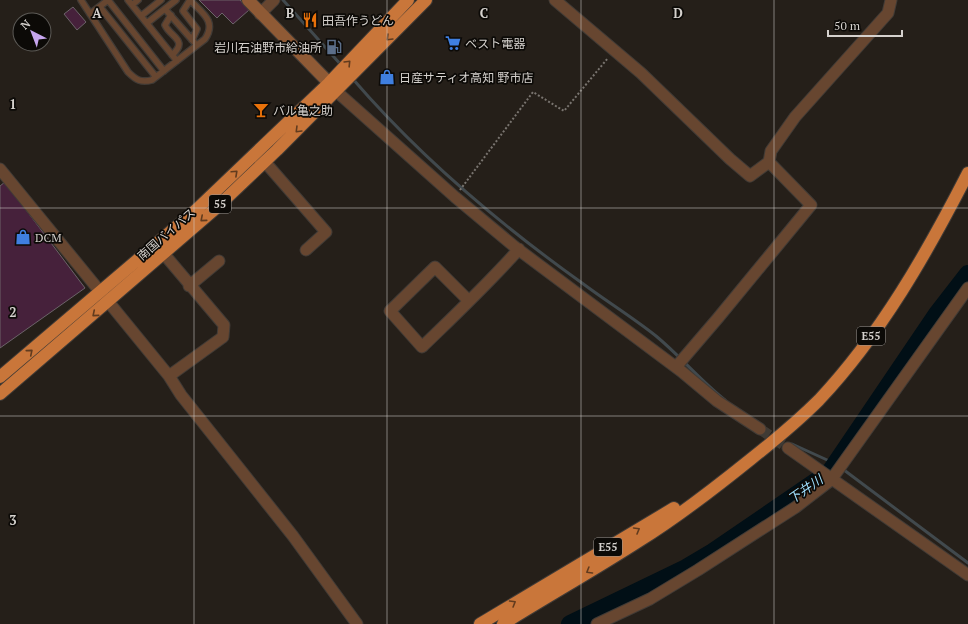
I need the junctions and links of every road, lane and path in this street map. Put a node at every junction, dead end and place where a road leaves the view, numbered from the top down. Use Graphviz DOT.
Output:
graph roads {
  1 [pos="81,0"];
  2 [pos="108,0"];
  3 [pos="138,0"];
  4 [pos="161,0"];
  5 [pos="176,0"];
  6 [pos="190,0"];
  7 [pos="248,0"];
  8 [pos="274,0"];
  9 [pos="408,0"];
  10 [pos="426,0"];
  11 [pos="555,0"];
  12 [pos="891,0"];
  13 [pos="130,2"];
  14 [pos="100,7"];
  15 [pos="165,9"];
  16 [pos="90,14"];
  17 [pos="260,14"];
  18 [pos="171,15"];
  19 [pos="141,16"];
  20 [pos="147,23"];
  21 [pos="192,40"];
  22 [pos="197,45"];
  23 [pos="614,50"];
  24 [pos="172,55"];
  25 [pos="177,61"];
  26 [pos="164,71"];
  27 [pos="156,77"];
  28 [pos="333,87"];
  29 [pos="265,162"];
  30 [pos="769,162"];
  31 [pos="0,168"];
  32 [pos="968,173"];
  33 [pos="455,197"];
  34 [pos="306,250"];
  35 [pos="519,250"];
  36 [pos="164,254"];
  37 [pos="219,261"];
  38 [pos="189,286"];
  39 [pos="968,288"];
  40 [pos="101,291"];
  41 [pos="470,301"];
  42 [pos="109,302"];
  43 [pos="676,367"];
  44 [pos="169,376"];
  45 [pos="0,377"];
  46 [pos="0,394"];
  47 [pos="760,429"];
  48 [pos="788,448"];
  49 [pos="737,470"];
  50 [pos="831,480"];
  51 [pos="968,575"];
  52 [pos="357,624"];
  53 [pos="480,624"];
  54 [pos="503,624"];
  55 [pos="597,624"];
  1 -- 16 [label="lane"];
  2 -- 14 [label="lane"];
  2 -- 26 [label="lane"];
  3 -- 13 [label="lane"];
  4 -- 19 [label="lane"];
  5 -- 15 [label="lane"];
  6 -- 21 [label="lane"];
  6 -- 22 [label="lane"];
  7 -- 17 [label="street"];
  8 -- 17 [label="street"];
  28 -- 9 [label="highway, 南国バイパス / 55, one-way"];
  10 -- 28 [label="highway, 南国バイパス / 55, one-way"];
  11 -- 23 [label="street"];
  12 -- 30 [label="street"];
  13 -- 19 [label="lane"];
  14 -- 16 [label="lane"];
  14 -- 27 [label="lane"];
  15 -- 18 [label="lane"];
  15 -- 20 [label="lane"];
  16 -- 27 [label="lane"];
  17 -- 28 [label="street"];
  18 -- 21 [label="lane"];
  18 -- 24 [label="lane"];
  19 -- 20 [label="lane"];
  20 -- 24 [label="lane"];
  21 -- 22 [label="lane"];
  22 -- 25 [label="lane"];
  23 -- 30 [label="street"];
  23 -- 33 [label="path"];
  24 -- 25 [label="lane"];
  25 -- 26 [label="lane"];
  26 -- 27 [label="lane"];
  28 -- 29 [label="highway, 南国バイパス / 55, one-way"];
  28 -- 33 [label="street"];
  40 -- 28 [label="highway, 南国バイパス / 55, one-way"];
  29 -- 34 [label="street"];
  29 -- 36 [label="highway, 南国バイパス / 55, one-way"];
  30 -- 43 [label="street"];
  31 -- 40 [label="street"];
  32 -- 49 [label="highway, E55"];
  33 -- 35 [label="street"];
  35 -- 41 [label="street"];
  35 -- 43 [label="street"];
  36 -- 38 [label="street"];
  36 -- 42 [label="highway, 南国バイパス / 55"];
  37 -- 38 [label="street"];
  38 -- 44 [label="street"];
  39 -- 50 [label="street"];
  40 -- 42 [label="street"];
  45 -- 40 [label="highway, 南国バイパス / 55, one-way"];
  41 -- 41 [label="street"];
  42 -- 44 [label="street"];
  42 -- 46 [label="highway, 南国バイパス / 55, one-way"];
  43 -- 47 [label="street"];
  44 -- 52 [label="street"];
  48 -- 50 [label="street"];
  53 -- 49 [label="highway, E55, one-way"];
  49 -- 54 [label="highway, E55, one-way"];
  50 -- 51 [label="street"];
  50 -- 55 [label="street"];
}
